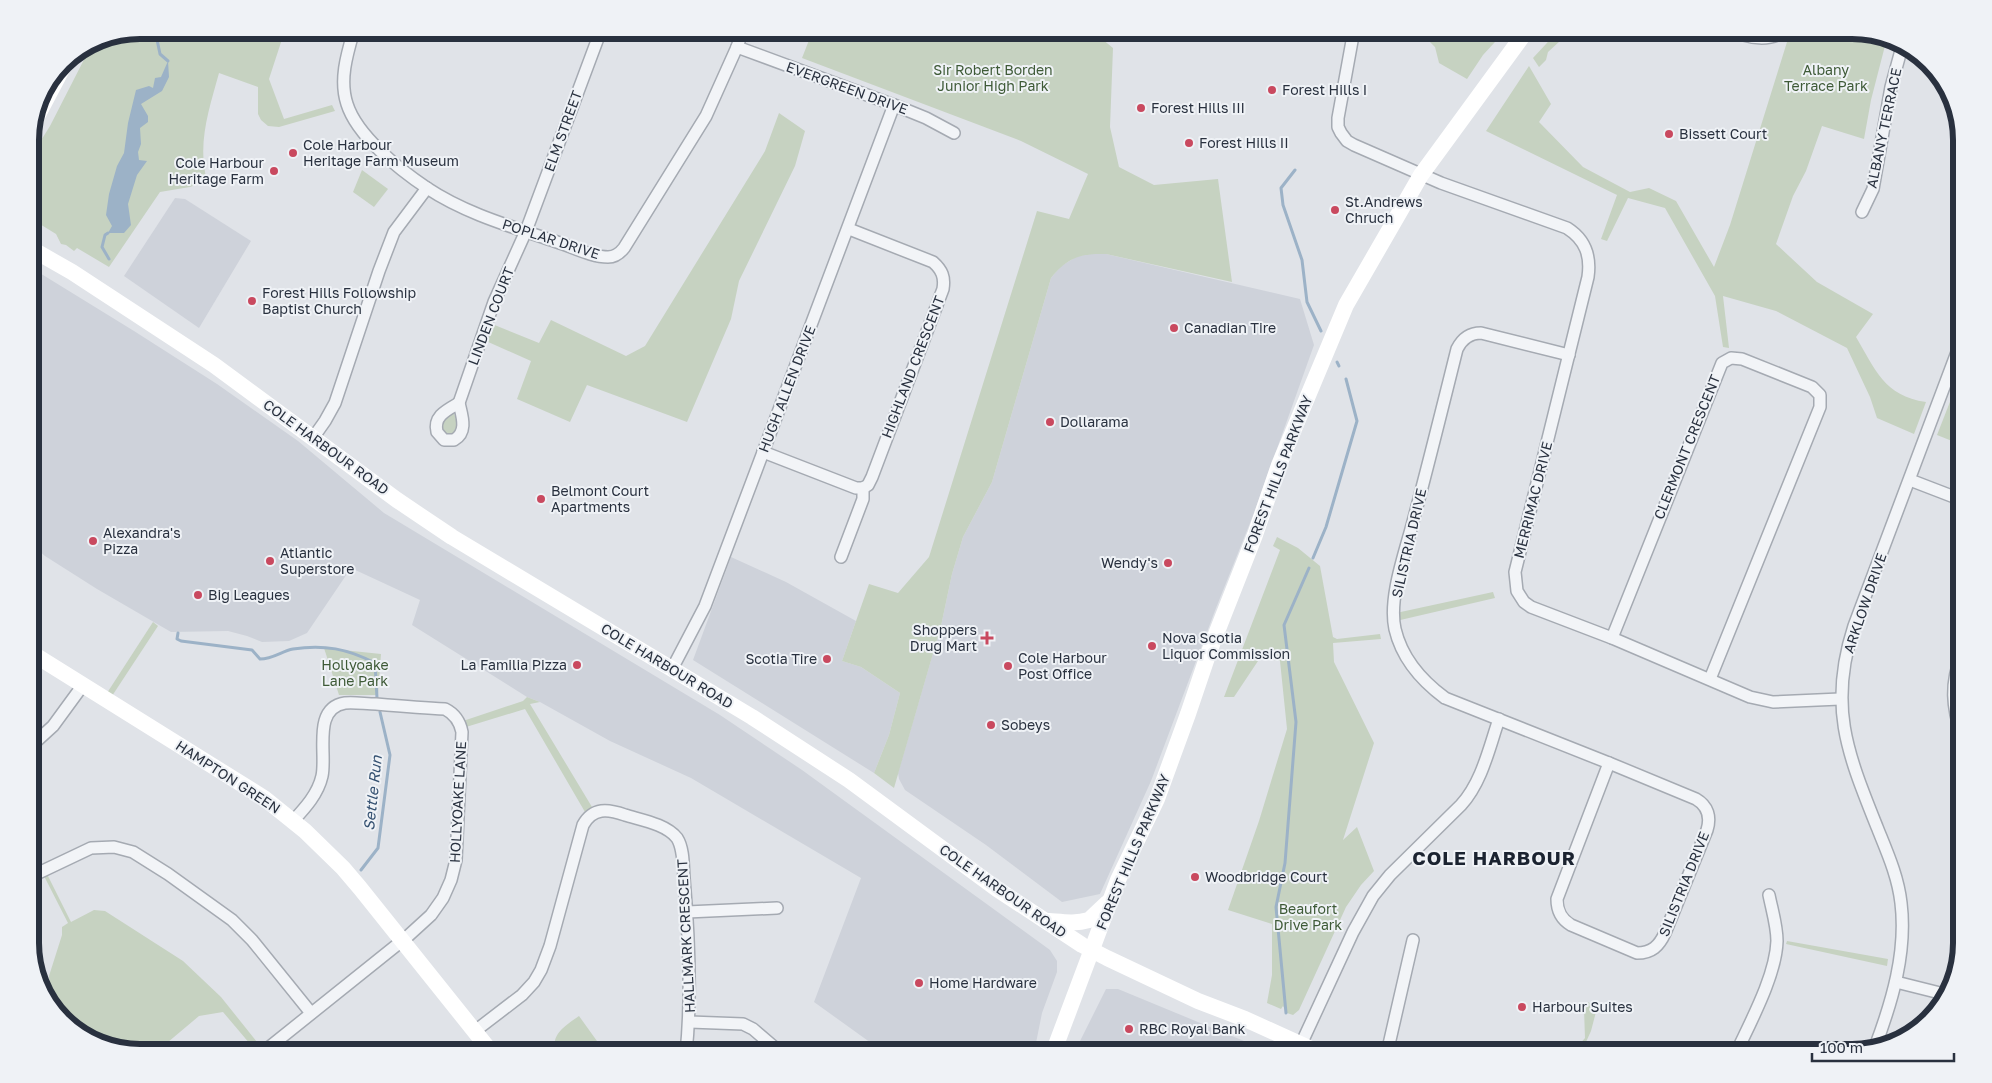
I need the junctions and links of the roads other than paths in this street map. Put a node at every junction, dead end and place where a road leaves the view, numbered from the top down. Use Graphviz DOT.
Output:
graph roads {
  1 [pos="352,39"];
  2 [pos="598,39"];
  3 [pos="740,39"];
  4 [pos="1352,39"];
  5 [pos="1520,39"];
  6 [pos="737,47"];
  7 [pos="1901,51"];
  8 [pos="894,105"];
  9 [pos="954,133"];
  10 [pos="1421,175"];
  11 [pos="427,188"];
  12 [pos="1862,212"];
  13 [pos="849,229"];
  14 [pos="526,231"];
  15 [pos="39,253"];
  16 [pos="1569,355"];
  17 [pos="1953,364"];
  18 [pos="459,403"];
  19 [pos="313,438"];
  20 [pos="763,452"];
  21 [pos="1910,480"];
  22 [pos="863,488"];
  23 [pos="1953,497"];
  24 [pos="841,557"];
  25 [pos="1612,638"];
  26 [pos="39,658"];
  27 [pos="672,669"];
  28 [pos="1710,679"];
  29 [pos="82,685"];
  30 [pos="1840,699"];
  31 [pos="1499,719"];
  32 [pos="39,739"];
  33 [pos="1609,763"];
  34 [pos="293,821"];
  35 [pos="39,874"];
  36 [pos="1769,896"];
  37 [pos="1110,900"];
  38 [pos="777,908"];
  39 [pos="687,912"];
  40 [pos="1046,921"];
  41 [pos="1413,940"];
  42 [pos="403,941"];
  43 [pos="1092,950"];
  44 [pos="1896,982"];
  45 [pos="1940,993"];
  46 [pos="311,1013"];
  47 [pos="690,1022"];
  48 [pos="475,1031"];
  49 [pos="1877,1041"];
  50 [pos="273,1044"];
  51 [pos="485,1044"];
  52 [pos="687,1044"];
  53 [pos="770,1044"];
  54 [pos="1056,1044"];
  55 [pos="1290,1044"];
  56 [pos="1301,1044"];
  57 [pos="1389,1044"];
  58 [pos="1740,1044"];
  1 -- 11 [label="street, POPLAR DRIVE"];
  2 -- 14 [label="street, ELM STREET"];
  3 -- 6 [label="street, POPLAR DRIVE"];
  4 -- 10 [label="street, MERRIMAC DRIVE"];
  5 -- 10 [label="main road, FOREST HILLS PARKWAY"];
  6 -- 8 [label="street, EVERGREEN DRIVE"];
  6 -- 14 [label="street, POPLAR DRIVE"];
  7 -- 12 [label="street, ALBANY TERRACE"];
  8 -- 9 [label="street, EVERGREEN DRIVE"];
  8 -- 13 [label="street, HUGH ALLEN DRIVE"];
  10 -- 16 [label="street, MERRIMAC DRIVE"];
  10 -- 37 [label="main road, FOREST HILLS PARKWAY"];
  11 -- 14 [label="street, POPLAR DRIVE"];
  11 -- 19 [label="street"];
  13 -- 20 [label="street, HUGH ALLEN DRIVE"];
  13 -- 22 [label="street, HIGHLAND CRESCENT"];
  14 -- 18 [label="street, LINDEN COURT"];
  15 -- 19 [label="main road, COLE HARBOUR ROAD"];
  16 -- 25 [label="street, MERRIMAC DRIVE"];
  16 -- 31 [label="street, SILISTRIA DRIVE"];
  17 -- 21 [label="street, ARKLOW DRIVE"];
  19 -- 27 [label="main road, COLE HARBOUR ROAD"];
  20 -- 22 [label="street"];
  20 -- 27 [label="street, HUGH ALLEN DRIVE"];
  21 -- 23 [label="street"];
  21 -- 30 [label="street, ARKLOW DRIVE"];
  22 -- 24 [label="street, HIGHLAND CRESCENT"];
  25 -- 28 [label="street, MERRIMAC DRIVE"];
  25 -- 28 [label="street, CLERMONT CRESCENT"];
  26 -- 29 [label="main road, HAMPTON GREEN"];
  27 -- 40 [label="main road, COLE HARBOUR ROAD"];
  28 -- 30 [label="street, MERRIMAC DRIVE"];
  29 -- 32 [label="street"];
  29 -- 34 [label="main road, HAMPTON GREEN"];
  30 -- 44 [label="street, ARKLOW DRIVE"];
  31 -- 33 [label="street, SILISTRIA DRIVE"];
  31 -- 56 [label="street"];
  33 -- 33 [label="street, SILISTRIA DRIVE"];
  34 -- 42 [label="main road, HAMPTON GREEN"];
  34 -- 42 [label="street, HOLLYOAKE LANE"];
  35 -- 46 [label="street"];
  36 -- 58 [label="street"];
  37 -- 40 [label="main road"];
  37 -- 43 [label="main road, FOREST HILLS PARKWAY"];
  38 -- 39 [label="street"];
  39 -- 47 [label="street, HALLMARK CRESCENT"];
  39 -- 48 [label="street, HALLMARK CRESCENT"];
  40 -- 43 [label="main road, COLE HARBOUR ROAD"];
  41 -- 57 [label="street"];
  42 -- 46 [label="street"];
  42 -- 48 [label="main road, HAMPTON GREEN"];
  43 -- 54 [label="main road, FOREST HILLS PARKWAY"];
  43 -- 55 [label="main road, COLE HARBOUR ROAD"];
  44 -- 45 [label="street"];
  44 -- 49 [label="street, ARKLOW DRIVE"];
  46 -- 50 [label="street"];
  47 -- 52 [label="street, HALLMARK CRESCENT"];
  47 -- 53 [label="street"];
  48 -- 51 [label="main road, HAMPTON GREEN"];
}
